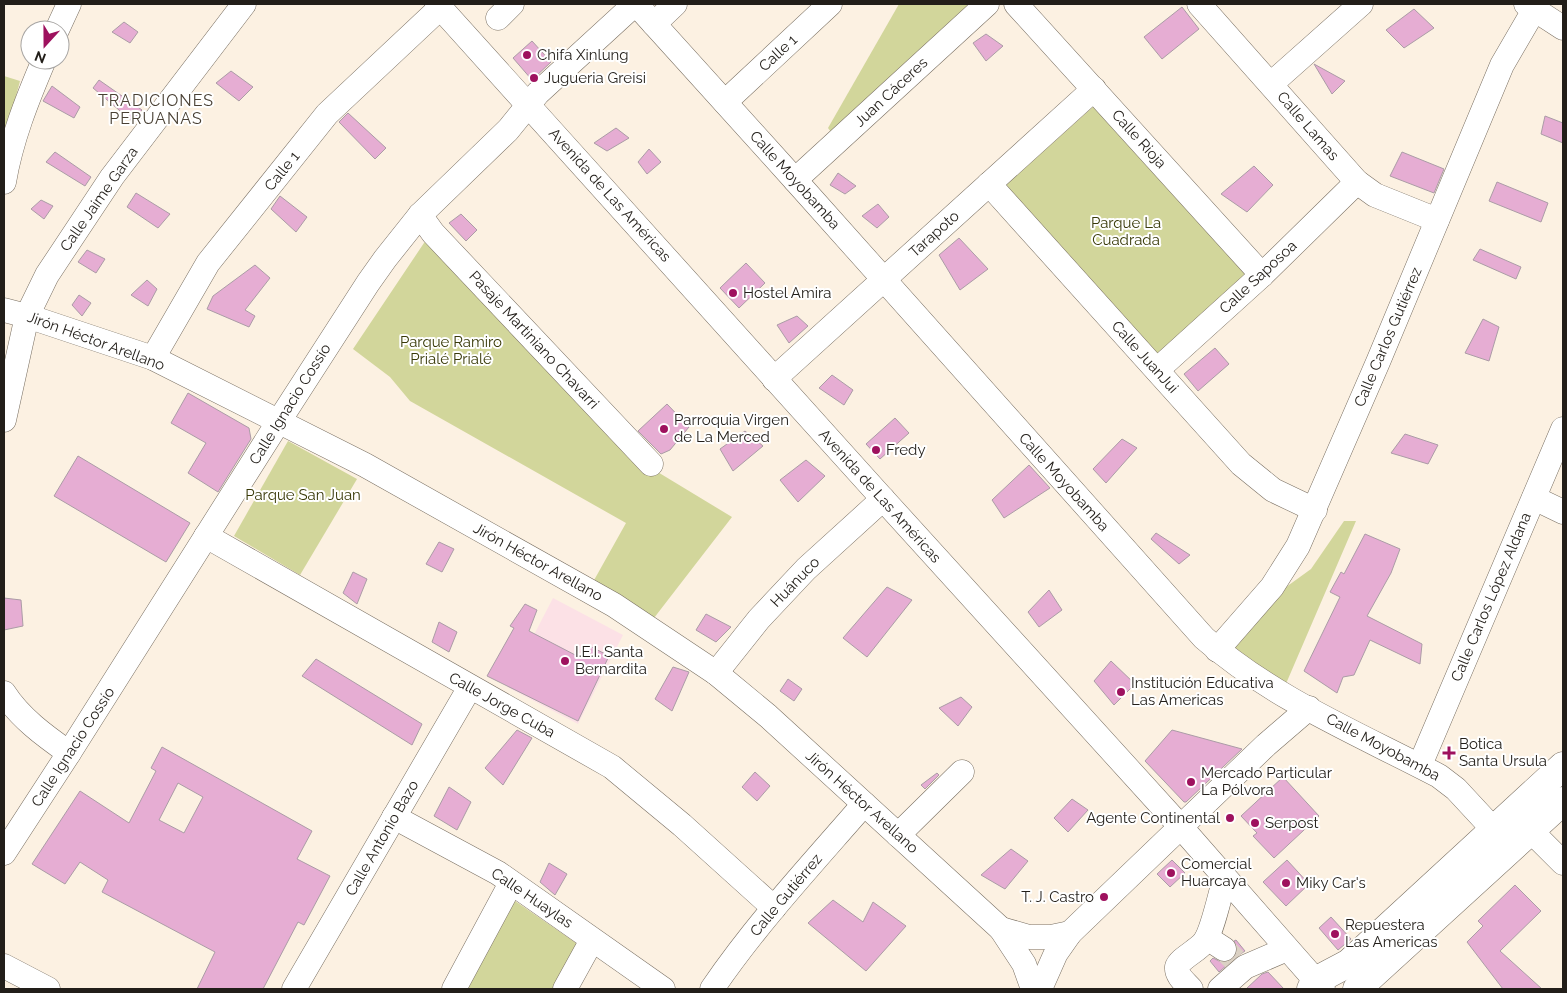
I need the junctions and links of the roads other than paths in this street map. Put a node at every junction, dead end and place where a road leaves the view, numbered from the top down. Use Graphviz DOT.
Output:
graph roads {
  1 [pos="69,4"];
  2 [pos="244,4"];
  3 [pos="635,4"];
  4 [pos="675,4"];
  5 [pos="830,4"];
  6 [pos="987,4"];
  7 [pos="1016,4"];
  8 [pos="1199,4"];
  9 [pos="438,6"];
  10 [pos="1353,6"];
  11 [pos="1530,7"];
  12 [pos="62,20"];
  13 [pos="654,24"];
  14 [pos="1563,28"];
  15 [pos="40,70"];
  16 [pos="1271,84"];
  17 [pos="1094,89"];
  18 [pos="725,102"];
  19 [pos="529,105"];
  20 [pos="795,180"];
  21 [pos="4,182"];
  22 [pos="1358,182"];
  23 [pos="989,184"];
  24 [pos="420,215"];
  25 [pos="1437,220"];
  26 [pos="1262,275"];
  27 [pos="884,280"];
  28 [pos="4,310"];
  29 [pos="27,316"];
  30 [pos="153,358"];
  31 [pos="1157,370"];
  32 [pos="774,379"];
  33 [pos="6,405"];
  34 [pos="279,421"];
  35 [pos="1563,429"];
  36 [pos="650,464"];
  37 [pos="1534,498"];
  38 [pos="883,499"];
  39 [pos="1315,510"];
  40 [pos="1563,512"];
  41 [pos="206,536"];
  42 [pos="1218,650"];
  43 [pos="716,672"];
  44 [pos="470,687"];
  45 [pos="4,693"];
  46 [pos="1309,708"];
  47 [pos="70,753"];
  48 [pos="1420,765"];
  49 [pos="1563,766"];
  50 [pos="962,772"];
  51 [pos="1563,801"];
  52 [pos="864,804"];
  53 [pos="394,817"];
  54 [pos="1180,826"];
  55 [pos="1494,830"];
  56 [pos="1531,831"];
  57 [pos="898,835"];
  58 [pos="4,853"];
  59 [pos="1563,862"];
  60 [pos="1225,878"];
  61 [pos="511,883"];
  62 [pos="774,908"];
  63 [pos="1001,929"];
  64 [pos="1070,933"];
  65 [pos="592,940"];
  66 [pos="1287,949"];
  67 [pos="1227,953"];
  68 [pos="4,966"];
  69 [pos="1226,987"];
  70 [pos="1316,987"];
  71 [pos="48,989"];
  72 [pos="294,989"];
  73 [pos="454,989"];
  74 [pos="565,989"];
  75 [pos="663,989"];
  76 [pos="712,989"];
  77 [pos="1033,989"];
  78 [pos="1040,989"];
  79 [pos="1191,989"];
  80 [pos="1358,989"];
  1 -- 12 [label="street"];
  2 -- 29 [label="street, Calle Jaime Garza"];
  3 -- 13 [label="street, Calle Moyobamba"];
  3 -- 19 [label="street, Calle Ignacio Cossío"];
  4 -- 13 [label="street"];
  5 -- 18 [label="street, Calle 1"];
  6 -- 20 [label="street, Juan Cáceres"];
  7 -- 17 [label="street, Calle Rioja"];
  8 -- 16 [label="street, Calle Lamas"];
  9 -- 19 [label="street, Avenida de Las Américas"];
  9 -- 30 [label="street, Calle 1"];
  10 -- 16 [label="street"];
  11 -- 14 [label="street"];
  11 -- 25 [label="street, Calle Carlos Gutiérrez"];
  13 -- 18 [label="street, Calle Moyobamba"];
  15 -- 21 [label="street"];
  16 -- 22 [label="street, Calle Lamas"];
  17 -- 23 [label="street, Tarapoto"];
  17 -- 26 [label="street, Calle Rioja"];
  18 -- 20 [label="street, Calle Moyobamba"];
  19 -- 24 [label="street, Calle Ignacio Cossío"];
  19 -- 32 [label="street, Avenida de Las Américas"];
  20 -- 27 [label="street, Calle Moyobamba"];
  22 -- 25 [label="street, Calle Lamas"];
  22 -- 26 [label="street, Calle Saposoa"];
  23 -- 27 [label="street, Tarapoto"];
  23 -- 31 [label="street, Calle JuanJui"];
  24 -- 34 [label="street, Calle Ignacio Cossío"];
  24 -- 36 [label="street, Pasaje Martiniano Chavarri"];
  25 -- 39 [label="street, Calle Carlos Gutiérrez"];
  26 -- 31 [label="street, Calle Saposoa"];
  27 -- 32 [label="street, Tarapoto"];
  27 -- 42 [label="street, Calle Moyobamba"];
  28 -- 29 [label="street, Jirón Héctor Arellano"];
  29 -- 30 [label="street, Jirón Héctor Arellano"];
  29 -- 33 [label="street, Calle Jaime Garza"];
  30 -- 34 [label="street, Jirón Héctor Arellano"];
  31 -- 39 [label="street, Calle JuanJui"];
  32 -- 38 [label="street, Avenida de Las Américas"];
  34 -- 41 [label="street, Calle Ignacio Cossío"];
  34 -- 43 [label="street, Jirón Héctor Arellano"];
  35 -- 37 [label="street, Calle Carlos López Aldana"];
  37 -- 40 [label="street"];
  37 -- 48 [label="street, Calle Carlos López Aldana"];
  38 -- 43 [label="street, Huánuco"];
  38 -- 54 [label="street, Avenida de Las Américas"];
  39 -- 42 [label="street, Calle Carlos Gutiérrez"];
  41 -- 44 [label="street, Calle Jorge Cuba"];
  41 -- 47 [label="street, Calle Ignacio Cossío"];
  42 -- 46 [label="street, Calle Moyobamba"];
  43 -- 52 [label="street, Jirón Héctor Arellano"];
  44 -- 53 [label="street, Calle Antonio Bazo"];
  44 -- 62 [label="street, Calle Jorge Cuba"];
  45 -- 47 [label="street"];
  46 -- 48 [label="street, Calle Moyobamba"];
  46 -- 54 [label="street"];
  47 -- 58 [label="street, Calle Ignacio Cossío"];
  48 -- 55 [label="street, Calle Moyobamba"];
  49 -- 55 [label="main road"];
  50 -- 57 [label="street"];
  51 -- 56 [label="main road"];
  52 -- 57 [label="street, Jirón Héctor Arellano"];
  52 -- 62 [label="street, Calle Gutiérrez"];
  53 -- 61 [label="street, Calle Huaylas"];
  53 -- 72 [label="street, Calle Antonio Bazo"];
  54 -- 60 [label="street, Avenida de Las Américas"];
  54 -- 64 [label="street"];
  55 -- 56 [label="street"];
  55 -- 70 [label="main road"];
  56 -- 59 [label="street"];
  56 -- 80 [label="main road"];
  57 -- 63 [label="street, Jirón Héctor Arellano"];
  60 -- 66 [label="street, Avenida de Las Américas"];
  60 -- 67 [label="street"];
  61 -- 65 [label="street, Calle Huaylas"];
  61 -- 73 [label="street"];
  62 -- 76 [label="street, Calle Gutiérrez"];
  63 -- 64 [label="street, Jirón Héctor Arellano"];
  63 -- 77 [label="street, Jirón Héctor Arellano"];
  64 -- 78 [label="street"];
  65 -- 74 [label="street"];
  65 -- 75 [label="street, Calle Huaylas"];
  66 -- 67 [label="street"];
  66 -- 70 [label="street, Avenida de Las Américas"];
  67 -- 69 [label="street"];
  67 -- 79 [label="street"];
  68 -- 71 [label="street"];
}
